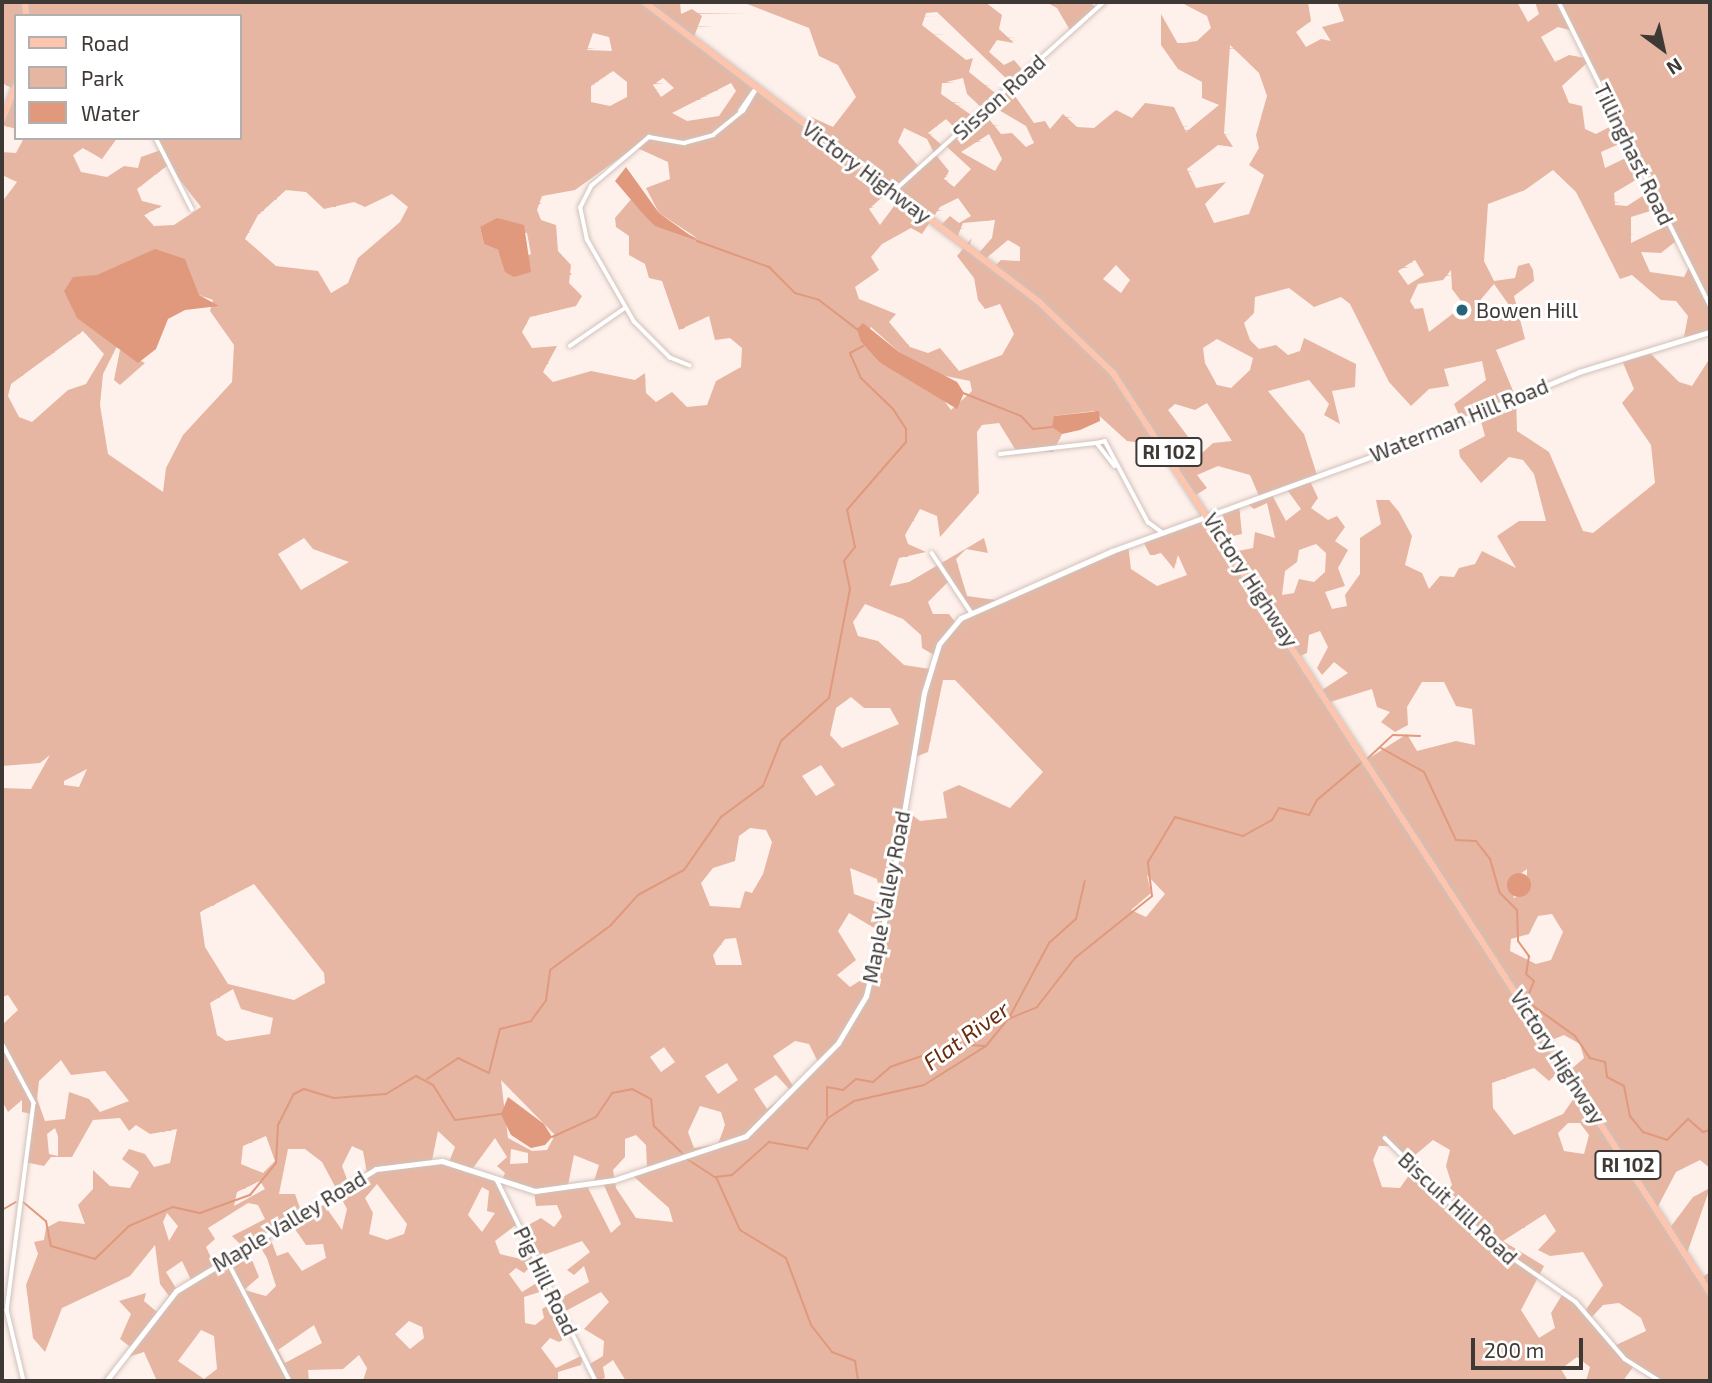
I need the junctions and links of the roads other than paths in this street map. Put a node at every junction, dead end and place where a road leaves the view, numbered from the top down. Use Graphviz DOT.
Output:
graph roads {
  1 [pos="644,2"];
  2 [pos="1104,2"];
  3 [pos="1559,2"];
  4 [pos="14,90"];
  5 [pos="755,90"];
  6 [pos="2,120"];
  7 [pos="157,140"];
  8 [pos="894,191"];
  9 [pos="192,209"];
  10 [pos="1710,305"];
  11 [pos="625,308"];
  12 [pos="1710,332"];
  13 [pos="570,346"];
  14 [pos="690,366"];
  15 [pos="1097,443"];
  16 [pos="1000,454"];
  17 [pos="1115,466"];
  18 [pos="1210,515"];
  19 [pos="1150,525"];
  20 [pos="1163,533"];
  21 [pos="1148,538"];
  22 [pos="932,553"];
  23 [pos="971,612"];
  24 [pos="2,1043"];
  25 [pos="1385,1139"];
  26 [pos="497,1180"];
  27 [pos="226,1258"];
  28 [pos="1710,1293"];
  29 [pos="24,1381"];
  30 [pos="106,1381"];
  31 [pos="290,1381"];
  32 [pos="596,1381"];
  33 [pos="1660,1381"];
  1 -- 5 [label="main road, Victory Highway / RI 102"];
  2 -- 8 [label="street, Sisson Road"];
  3 -- 10 [label="street, Tillinghast Road"];
  4 -- 6 [label="main road"];
  5 -- 8 [label="main road, Victory Highway / RI 102"];
  5 -- 11 [label="street"];
  7 -- 9 [label="street"];
  8 -- 18 [label="main road, Victory Highway / RI 102"];
  11 -- 13 [label="street"];
  11 -- 14 [label="street"];
  12 -- 18 [label="street, Waterman Hill Road"];
  15 -- 16 [label="street"];
  15 -- 17 [label="street"];
  15 -- 17 [label="street"];
  17 -- 19 [label="street"];
  18 -- 20 [label="street, Maple Valley Road"];
  18 -- 28 [label="main road, Victory Highway / RI 102"];
  19 -- 20 [label="street"];
  19 -- 21 [label="street"];
  20 -- 21 [label="street, Maple Valley Road"];
  21 -- 23 [label="street, Maple Valley Road"];
  22 -- 23 [label="street"];
  23 -- 26 [label="street, Maple Valley Road"];
  24 -- 29 [label="street"];
  25 -- 33 [label="street, Biscuit Hill Road"];
  26 -- 27 [label="street, Maple Valley Road"];
  26 -- 32 [label="street, Pig Hill Road"];
  27 -- 30 [label="street, Maple Valley Road"];
  27 -- 31 [label="street"];
}
